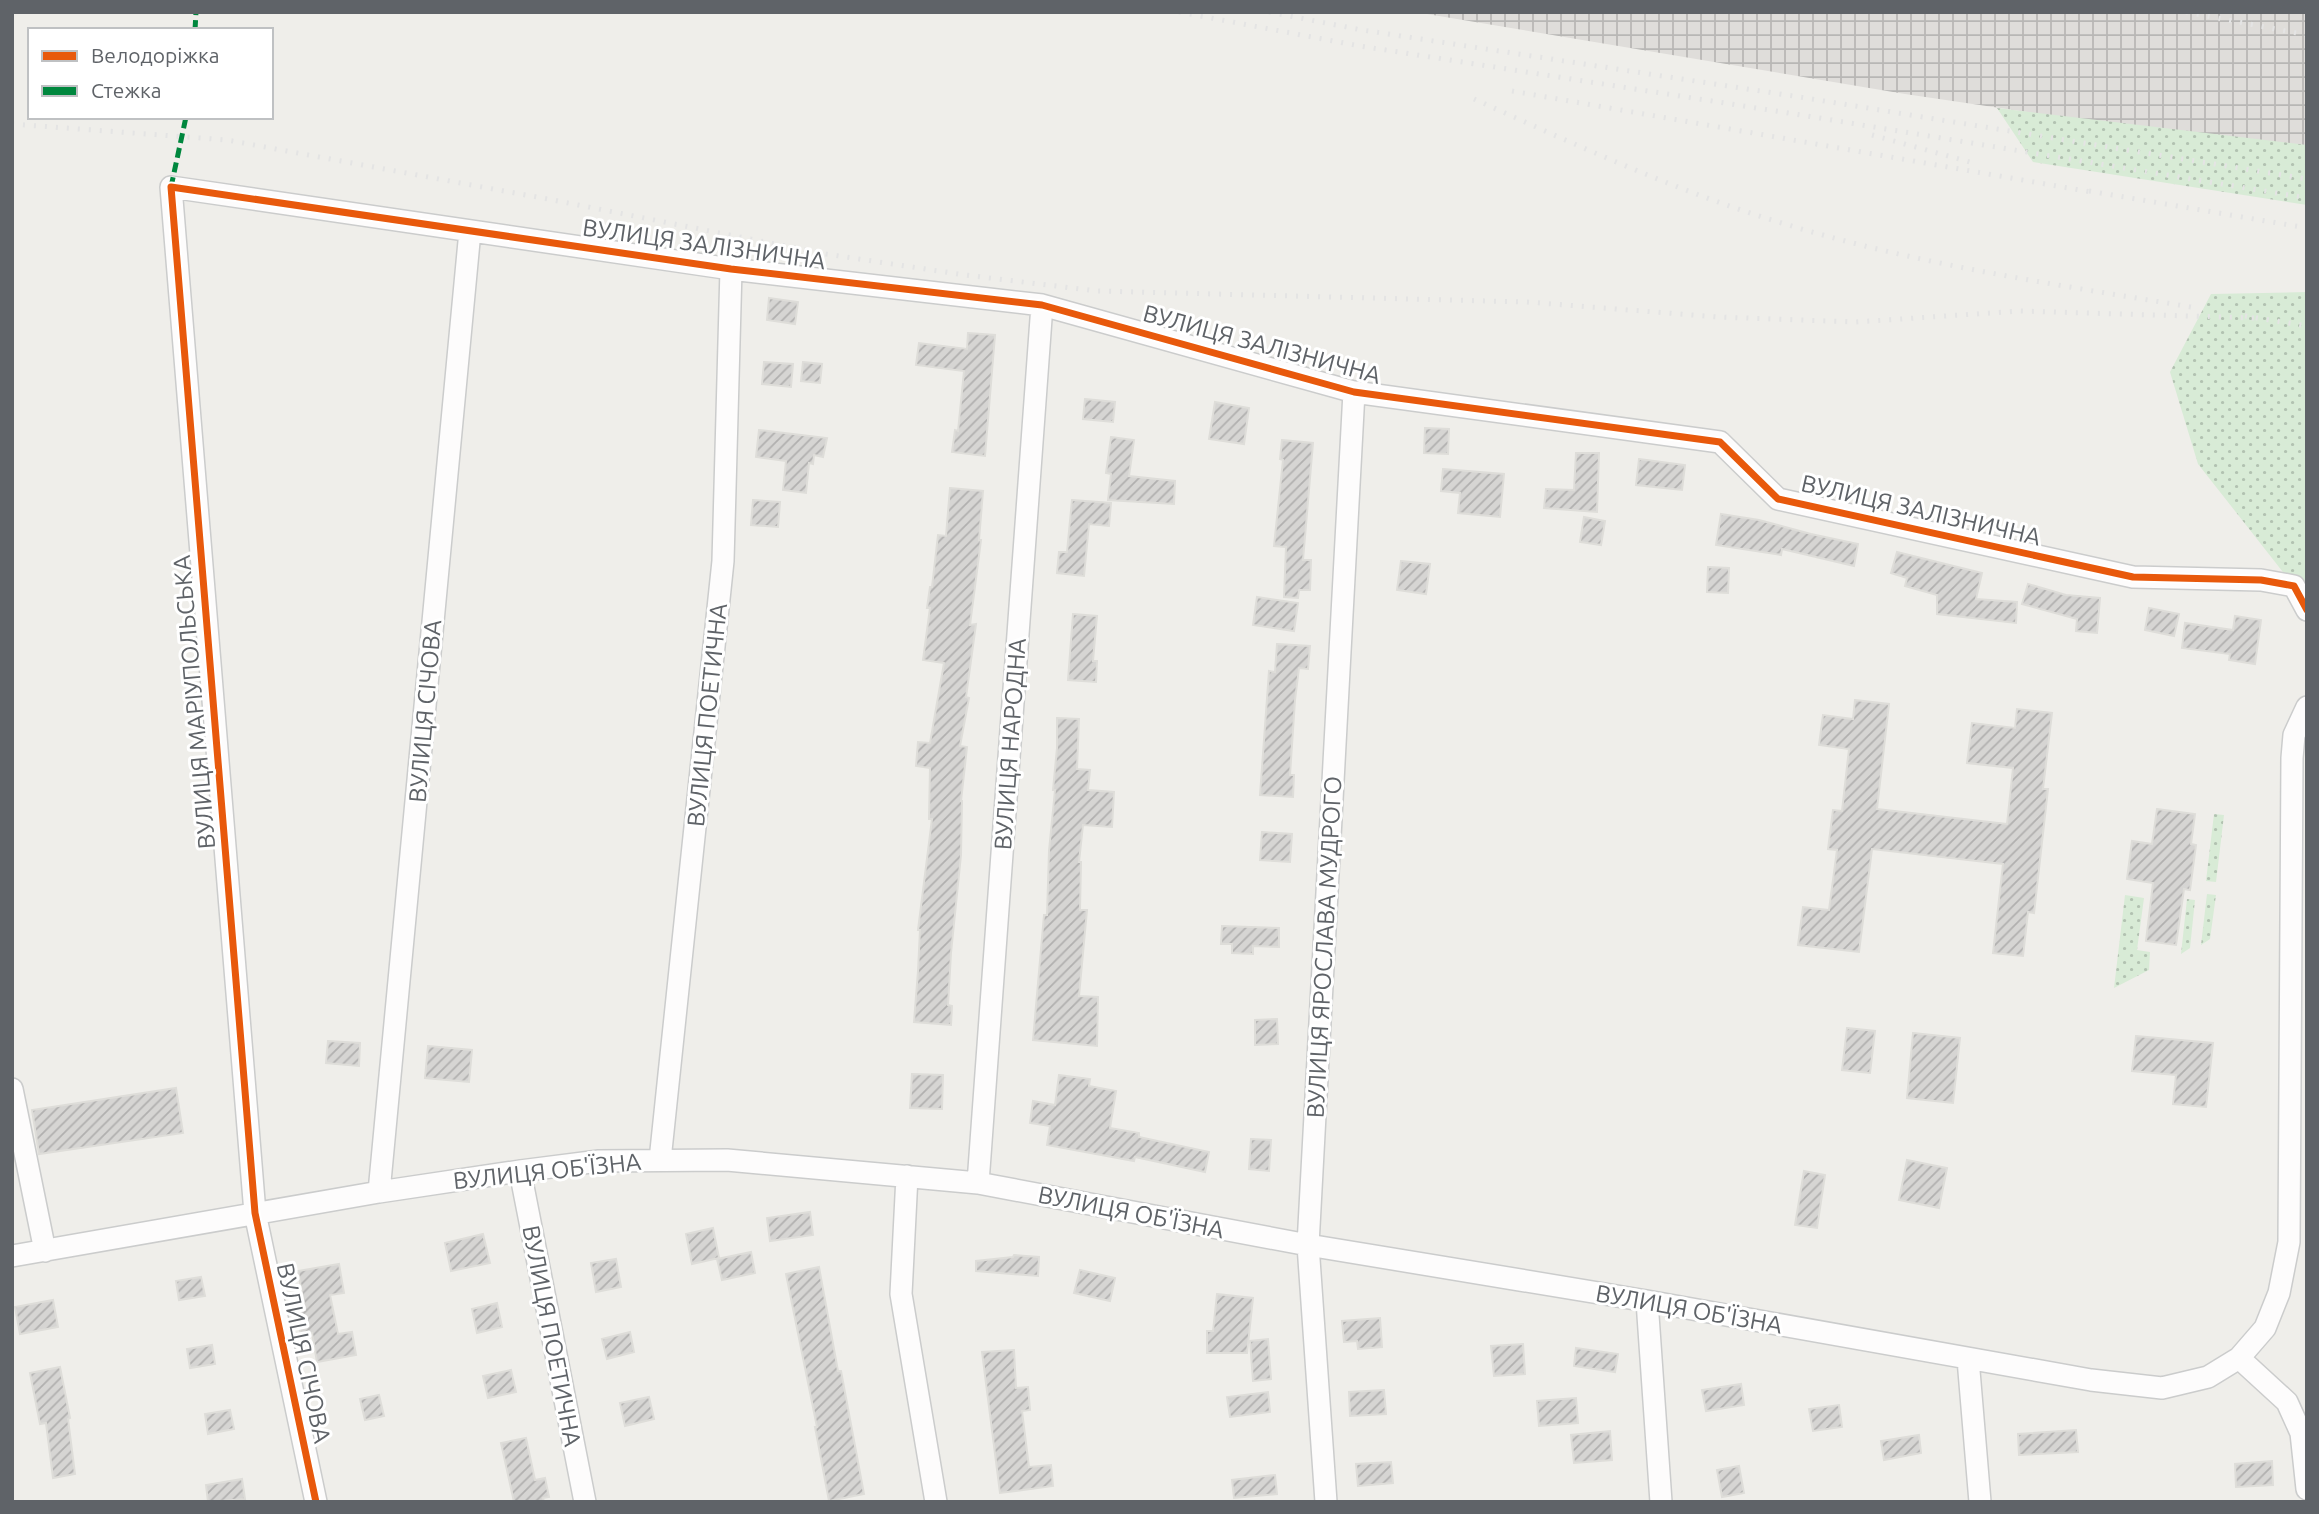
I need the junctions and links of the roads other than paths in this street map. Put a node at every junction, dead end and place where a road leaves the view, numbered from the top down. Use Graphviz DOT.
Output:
graph roads {
  1 [pos="171,187"];
  2 [pos="470,231"];
  3 [pos="731,269"];
  4 [pos="1042,305"];
  5 [pos="1354,393"];
  6 [pos="2307,610"];
  7 [pos="2307,707"];
  8 [pos="12,1089"];
  9 [pos="660,1160"];
  10 [pos="520,1171"];
  11 [pos="907,1176"];
  12 [pos="978,1183"];
  13 [pos="379,1192"];
  14 [pos="255,1213"];
  15 [pos="1308,1245"];
  16 [pos="45,1251"];
  17 [pos="12,1256"];
  18 [pos="1647,1301"];
  19 [pos="2239,1358"];
  20 [pos="1968,1359"];
  21 [pos="2307,1489"];
  22 [pos="316,1502"];
  23 [pos="585,1502"];
  24 [pos="936,1502"];
  25 [pos="1326,1502"];
  26 [pos="1661,1502"];
  27 [pos="1980,1502"];
  1 -- 2 [label="street, ВУЛИЦЯ ЗАЛІЗНИЧНА"];
  1 -- 14 [label="street, ВУЛИЦЯ МАРІУПОЛЬСЬКА"];
  2 -- 3 [label="street, ВУЛИЦЯ ЗАЛІЗНИЧНА"];
  2 -- 13 [label="street, ВУЛИЦЯ СІЧОВА"];
  3 -- 4 [label="street, ВУЛИЦЯ ЗАЛІЗНИЧНА"];
  3 -- 9 [label="street, ВУЛИЦЯ ПОЕТИЧНА"];
  4 -- 5 [label="street, ВУЛИЦЯ ЗАЛІЗНИЧНА"];
  4 -- 12 [label="street, ВУЛИЦЯ НАРОДНА"];
  5 -- 6 [label="street, ВУЛИЦЯ ЗАЛІЗНИЧНА"];
  5 -- 15 [label="street, ВУЛИЦЯ ЯРОСЛАВА МУДРОГО"];
  7 -- 19 [label="street, ВУЛИЦЯ ОБ'ЇЗНА"];
  8 -- 16 [label="street"];
  9 -- 10 [label="street, ВУЛИЦЯ ОБ'ЇЗНА"];
  9 -- 11 [label="street, ВУЛИЦЯ ОБ'ЇЗНА"];
  10 -- 13 [label="street, ВУЛИЦЯ ОБ'ЇЗНА"];
  10 -- 23 [label="street, ВУЛИЦЯ ПОЕТИЧНА"];
  11 -- 12 [label="street, ВУЛИЦЯ ОБ'ЇЗНА"];
  11 -- 24 [label="street"];
  12 -- 15 [label="street, ВУЛИЦЯ ОБ'ЇЗНА"];
  13 -- 14 [label="street, ВУЛИЦЯ ОБ'ЇЗНА"];
  14 -- 16 [label="street, ВУЛИЦЯ ОБ'ЇЗНА"];
  14 -- 22 [label="street, ВУЛИЦЯ СІЧОВА"];
  15 -- 18 [label="street, ВУЛИЦЯ ОБ'ЇЗНА"];
  15 -- 25 [label="street, ВУЛИЦЯ ЯРОСЛАВА МУДРОГО"];
  16 -- 17 [label="street, ВУЛИЦЯ ОБ'ЇЗНА"];
  18 -- 20 [label="street, ВУЛИЦЯ ОБ'ЇЗНА"];
  18 -- 26 [label="street"];
  19 -- 20 [label="street, ВУЛИЦЯ ОБ'ЇЗНА"];
  19 -- 21 [label="street"];
  20 -- 27 [label="street"];
}
